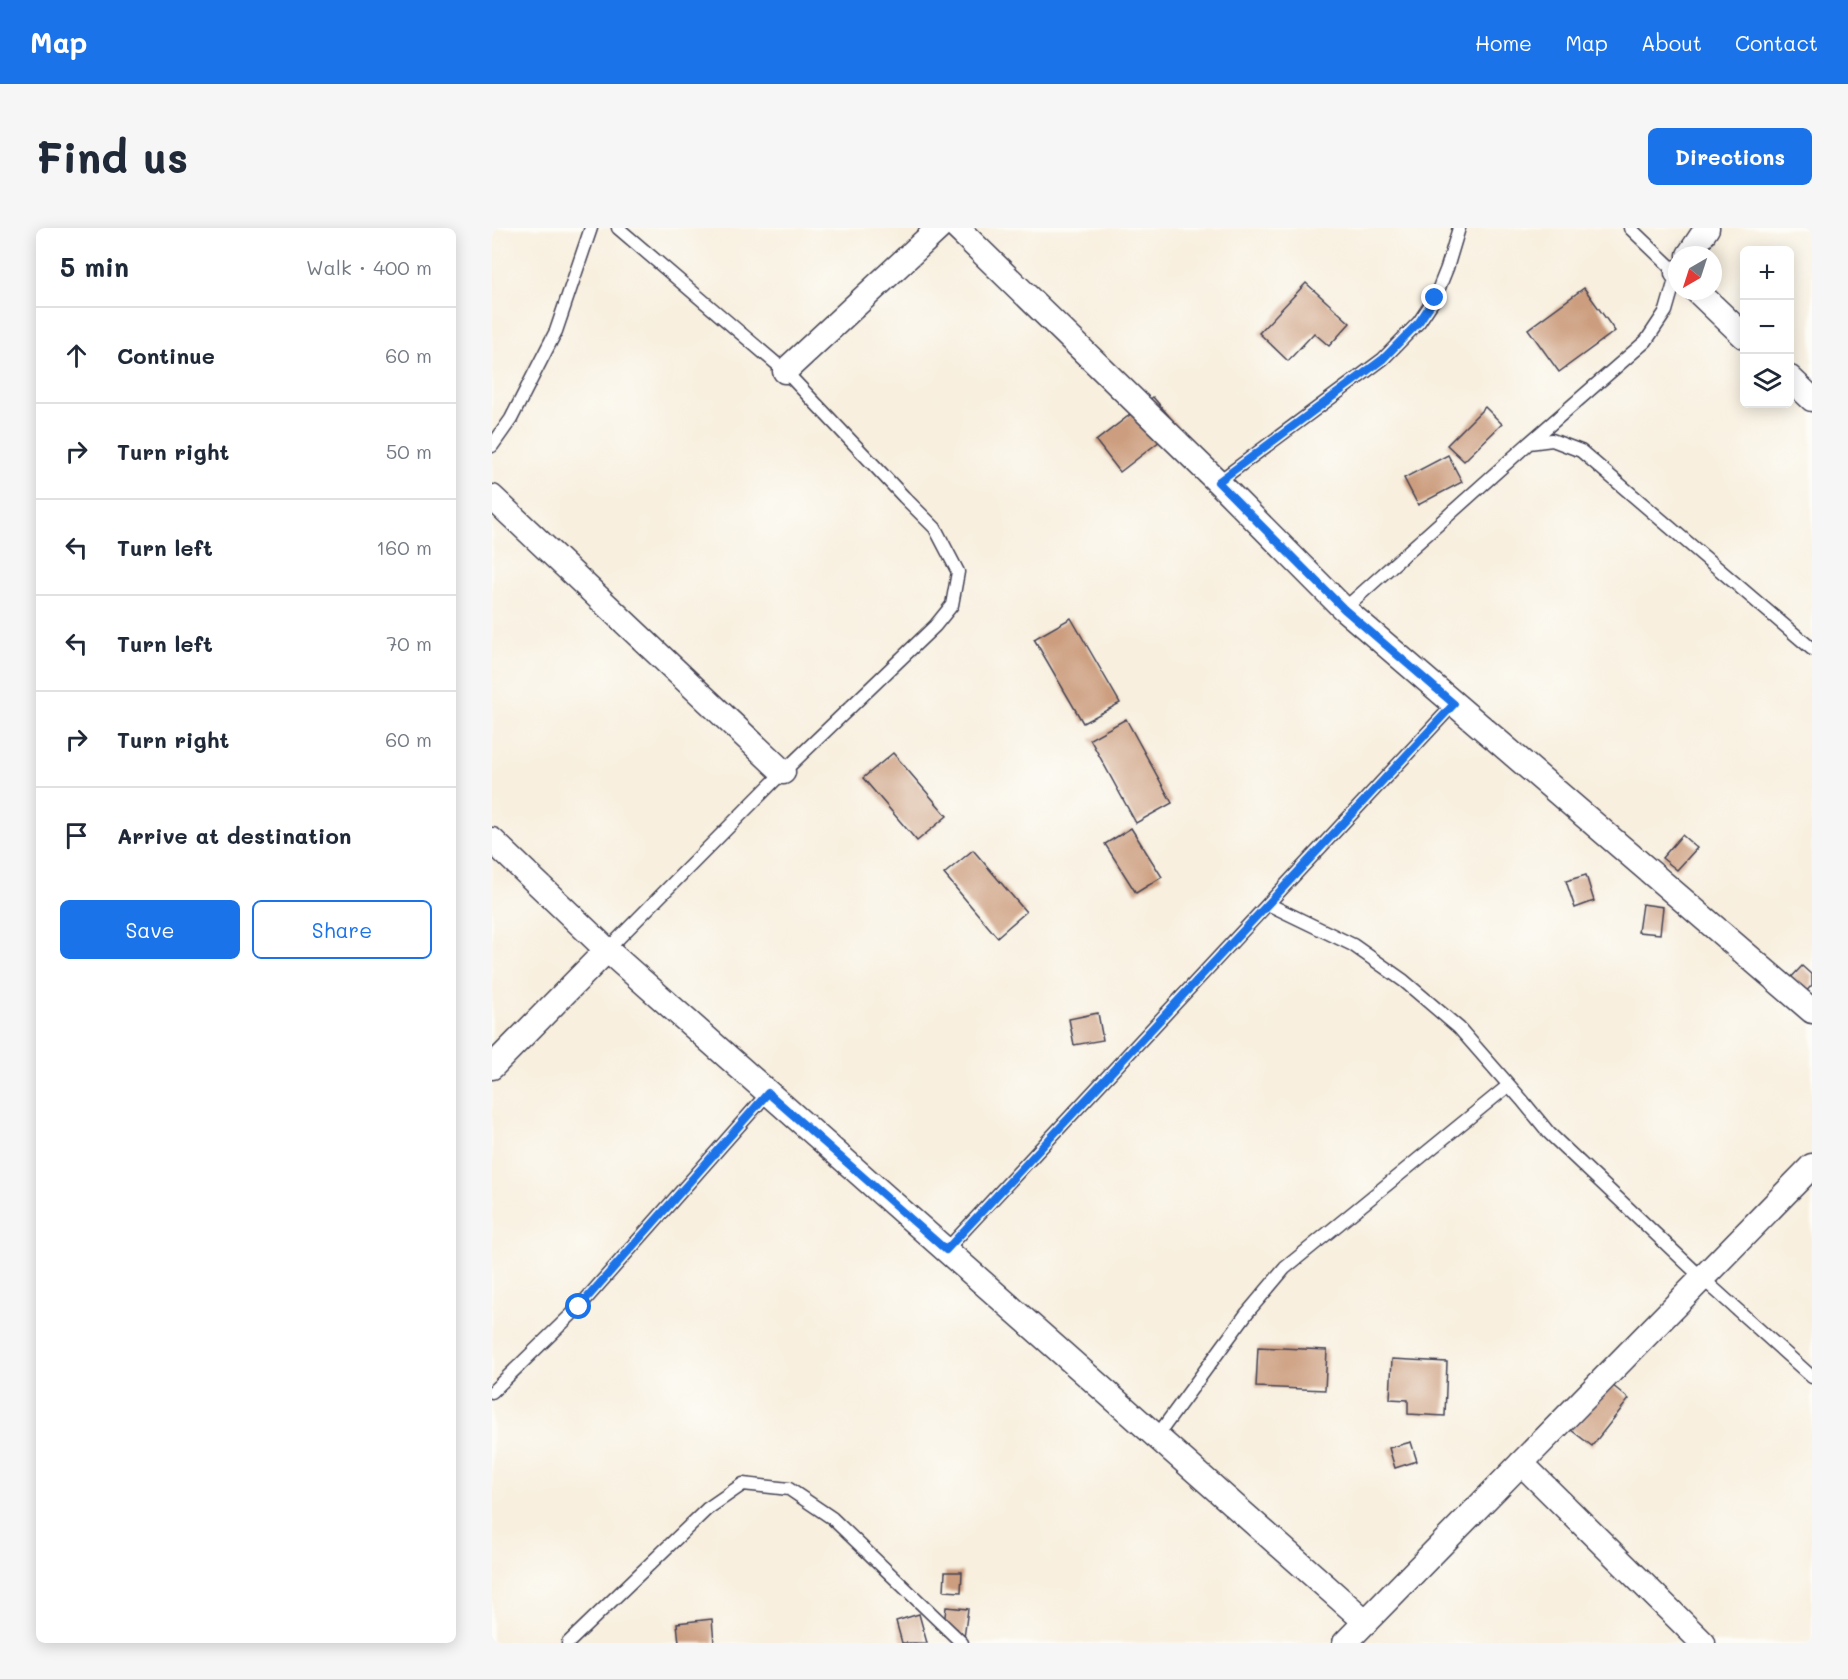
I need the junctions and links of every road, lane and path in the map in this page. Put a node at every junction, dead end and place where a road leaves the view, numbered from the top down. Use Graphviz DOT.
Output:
graph roads {
  1 [pos="591,228"];
  2 [pos="618,228"];
  3 [pos="939,228"];
  4 [pos="957,228"];
  5 [pos="1459,228"];
  6 [pos="1630,228"];
  7 [pos="1707,228"];
  8 [pos="1695,246"];
  9 [pos="1668,264"];
  10 [pos="1669,300"];
  11 [pos="1706,300"];
  12 [pos="1740,332"];
  13 [pos="785,371"];
  14 [pos="1794,382"];
  15 [pos="1812,399"];
  16 [pos="1529,443"];
  17 [pos="492,446"];
  18 [pos="1218,482"];
  19 [pos="492,497"];
  20 [pos="1344,609"];
  21 [pos="1812,649"];
  22 [pos="1454,704"];
  23 [pos="783,772"];
  24 [pos="492,840"];
  25 [pos="1268,904"];
  26 [pos="607,950"];
  27 [pos="1812,1011"];
  28 [pos="492,1067"];
  29 [pos="1509,1085"];
  30 [pos="768,1093"];
  31 [pos="1812,1166"];
  32 [pos="946,1250"];
  33 [pos="1702,1278"];
  34 [pos="1812,1377"];
  35 [pos="492,1392"];
  36 [pos="1156,1436"];
  37 [pos="1521,1463"];
  38 [pos="1366,1622"];
  39 [pos="568,1643"];
  40 [pos="962,1643"];
  41 [pos="1345,1643"];
  42 [pos="1702,1643"];
  1 -- 17 [label="lane"];
  2 -- 13 [label="lane"];
  3 -- 13 [label="street"];
  4 -- 18 [label="street"];
  5 -- 18 [label="lane"];
  6 -- 9 [label="lane"];
  7 -- 8 [label="street"];
  10 -- 16 [label="lane"];
  11 -- 12 [label="street"];
  13 -- 23 [label="lane"];
  14 -- 15 [label="street"];
  16 -- 20 [label="lane"];
  16 -- 21 [label="lane"];
  18 -- 20 [label="street"];
  19 -- 23 [label="street"];
  20 -- 22 [label="street"];
  22 -- 25 [label="lane"];
  22 -- 27 [label="street"];
  23 -- 26 [label="lane"];
  24 -- 26 [label="street"];
  25 -- 29 [label="lane"];
  25 -- 32 [label="lane"];
  26 -- 28 [label="street"];
  26 -- 30 [label="street"];
  29 -- 33 [label="lane"];
  29 -- 36 [label="lane"];
  30 -- 32 [label="street"];
  30 -- 35 [label="lane"];
  31 -- 33 [label="street"];
  32 -- 36 [label="street"];
  33 -- 34 [label="lane"];
  33 -- 37 [label="street"];
  36 -- 38 [label="street"];
  37 -- 38 [label="street"];
  37 -- 42 [label="street"];
  38 -- 41 [label="street"];
  39 -- 40 [label="lane"];
}
